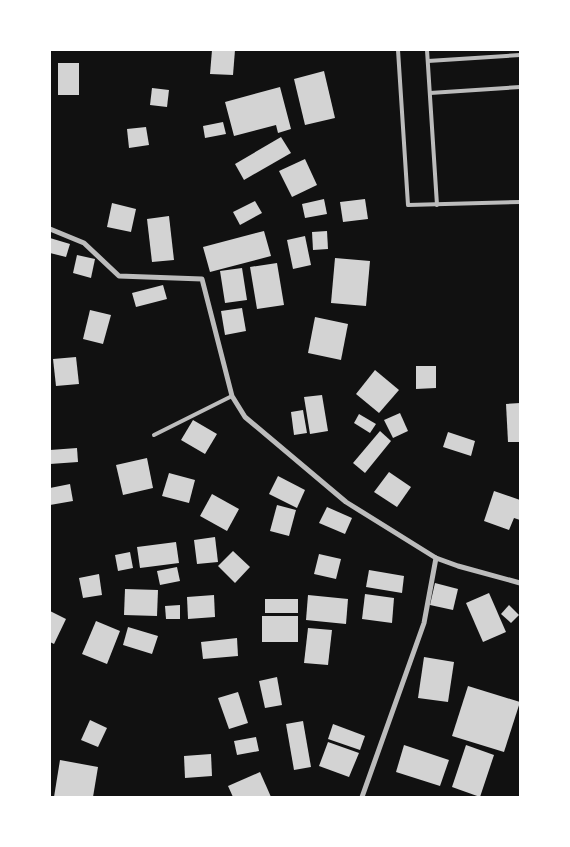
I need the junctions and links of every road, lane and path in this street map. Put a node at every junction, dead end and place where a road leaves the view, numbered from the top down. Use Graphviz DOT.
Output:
graph roads {
  1 [pos="398,50"];
  2 [pos="427,50"];
  3 [pos="520,56"];
  4 [pos="428,61"];
  5 [pos="520,87"];
  6 [pos="430,93"];
  7 [pos="520,202"];
  8 [pos="437,205"];
  9 [pos="50,229"];
  10 [pos="232,396"];
  11 [pos="154,435"];
  12 [pos="436,558"];
  13 [pos="520,583"];
  14 [pos="362,797"];
  1 -- 8 [label="lane"];
  2 -- 4 [label="lane"];
  3 -- 4 [label="lane"];
  4 -- 6 [label="lane"];
  5 -- 6 [label="lane"];
  6 -- 8 [label="lane"];
  7 -- 8 [label="lane"];
  9 -- 10 [label="street"];
  10 -- 11 [label="lane"];
  10 -- 12 [label="street"];
  12 -- 13 [label="street"];
  12 -- 14 [label="street"];
}
